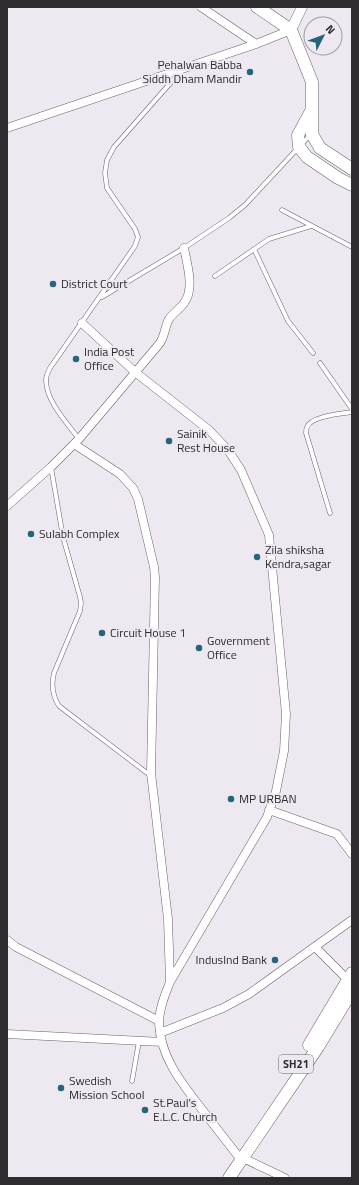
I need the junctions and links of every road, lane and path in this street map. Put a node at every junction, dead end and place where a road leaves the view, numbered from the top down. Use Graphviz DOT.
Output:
graph roads {
  1 [pos="200,7"];
  2 [pos="257,7"];
  3 [pos="268,7"];
  4 [pos="302,7"];
  5 [pos="278,21"];
  6 [pos="291,30"];
  7 [pos="256,44"];
  8 [pos="184,68"];
  9 [pos="312,110"];
  10 [pos="7,128"];
  11 [pos="312,134"];
  12 [pos="299,147"];
  13 [pos="352,169"];
  14 [pos="352,185"];
  15 [pos="282,210"];
  16 [pos="311,226"];
  17 [pos="352,247"];
  18 [pos="184,248"];
  19 [pos="254,249"];
  20 [pos="215,276"];
  21 [pos="100,298"];
  22 [pos="82,323"];
  23 [pos="313,353"];
  24 [pos="320,363"];
  25 [pos="135,372"];
  26 [pos="352,410"];
  27 [pos="77,442"];
  28 [pos="51,467"];
  29 [pos="7,506"];
  30 [pos="330,513"];
  31 [pos="151,776"];
  32 [pos="269,810"];
  33 [pos="352,854"];
  34 [pos="352,920"];
  35 [pos="7,940"];
  36 [pos="315,947"];
  37 [pos="170,982"];
  38 [pos="351,982"];
  39 [pos="159,1021"];
  40 [pos="160,1033"];
  41 [pos="7,1034"];
  42 [pos="139,1041"];
  43 [pos="162,1042"];
  44 [pos="132,1081"];
  45 [pos="240,1157"];
  46 [pos="229,1178"];
  47 [pos="285,1178"];
  1 -- 7 [label="street"];
  2 -- 5 [label="main road"];
  3 -- 5 [label="main road"];
  4 -- 6 [label="street"];
  5 -- 6 [label="main road"];
  6 -- 7 [label="street"];
  6 -- 9 [label="main road"];
  7 -- 8 [label="street"];
  8 -- 10 [label="street"];
  8 -- 21 [label="lane"];
  9 -- 11 [label="main road"];
  9 -- 12 [label="main road"];
  11 -- 12 [label="lane"];
  11 -- 13 [label="main road"];
  12 -- 14 [label="main road"];
  12 -- 18 [label="lane"];
  15 -- 16 [label="lane"];
  16 -- 17 [label="lane"];
  16 -- 19 [label="lane"];
  18 -- 21 [label="lane"];
  18 -- 25 [label="street"];
  19 -- 20 [label="lane"];
  19 -- 23 [label="lane"];
  21 -- 22 [label="lane"];
  22 -- 25 [label="street"];
  22 -- 27 [label="lane"];
  24 -- 26 [label="lane"];
  25 -- 27 [label="street"];
  25 -- 32 [label="street"];
  26 -- 30 [label="lane"];
  27 -- 28 [label="street"];
  27 -- 31 [label="street"];
  28 -- 29 [label="street"];
  28 -- 31 [label="lane"];
  31 -- 37 [label="street"];
  32 -- 33 [label="street"];
  32 -- 37 [label="street"];
  34 -- 36 [label="street"];
  35 -- 39 [label="street"];
  36 -- 38 [label="street"];
  36 -- 40 [label="street"];
  37 -- 39 [label="street"];
  38 -- 45 [label="main road, SH21"];
  39 -- 40 [label="street"];
  40 -- 43 [label="street"];
  41 -- 42 [label="street"];
  42 -- 43 [label="street"];
  42 -- 44 [label="lane"];
  43 -- 45 [label="street"];
  45 -- 46 [label="main road"];
  45 -- 47 [label="street"];
}
